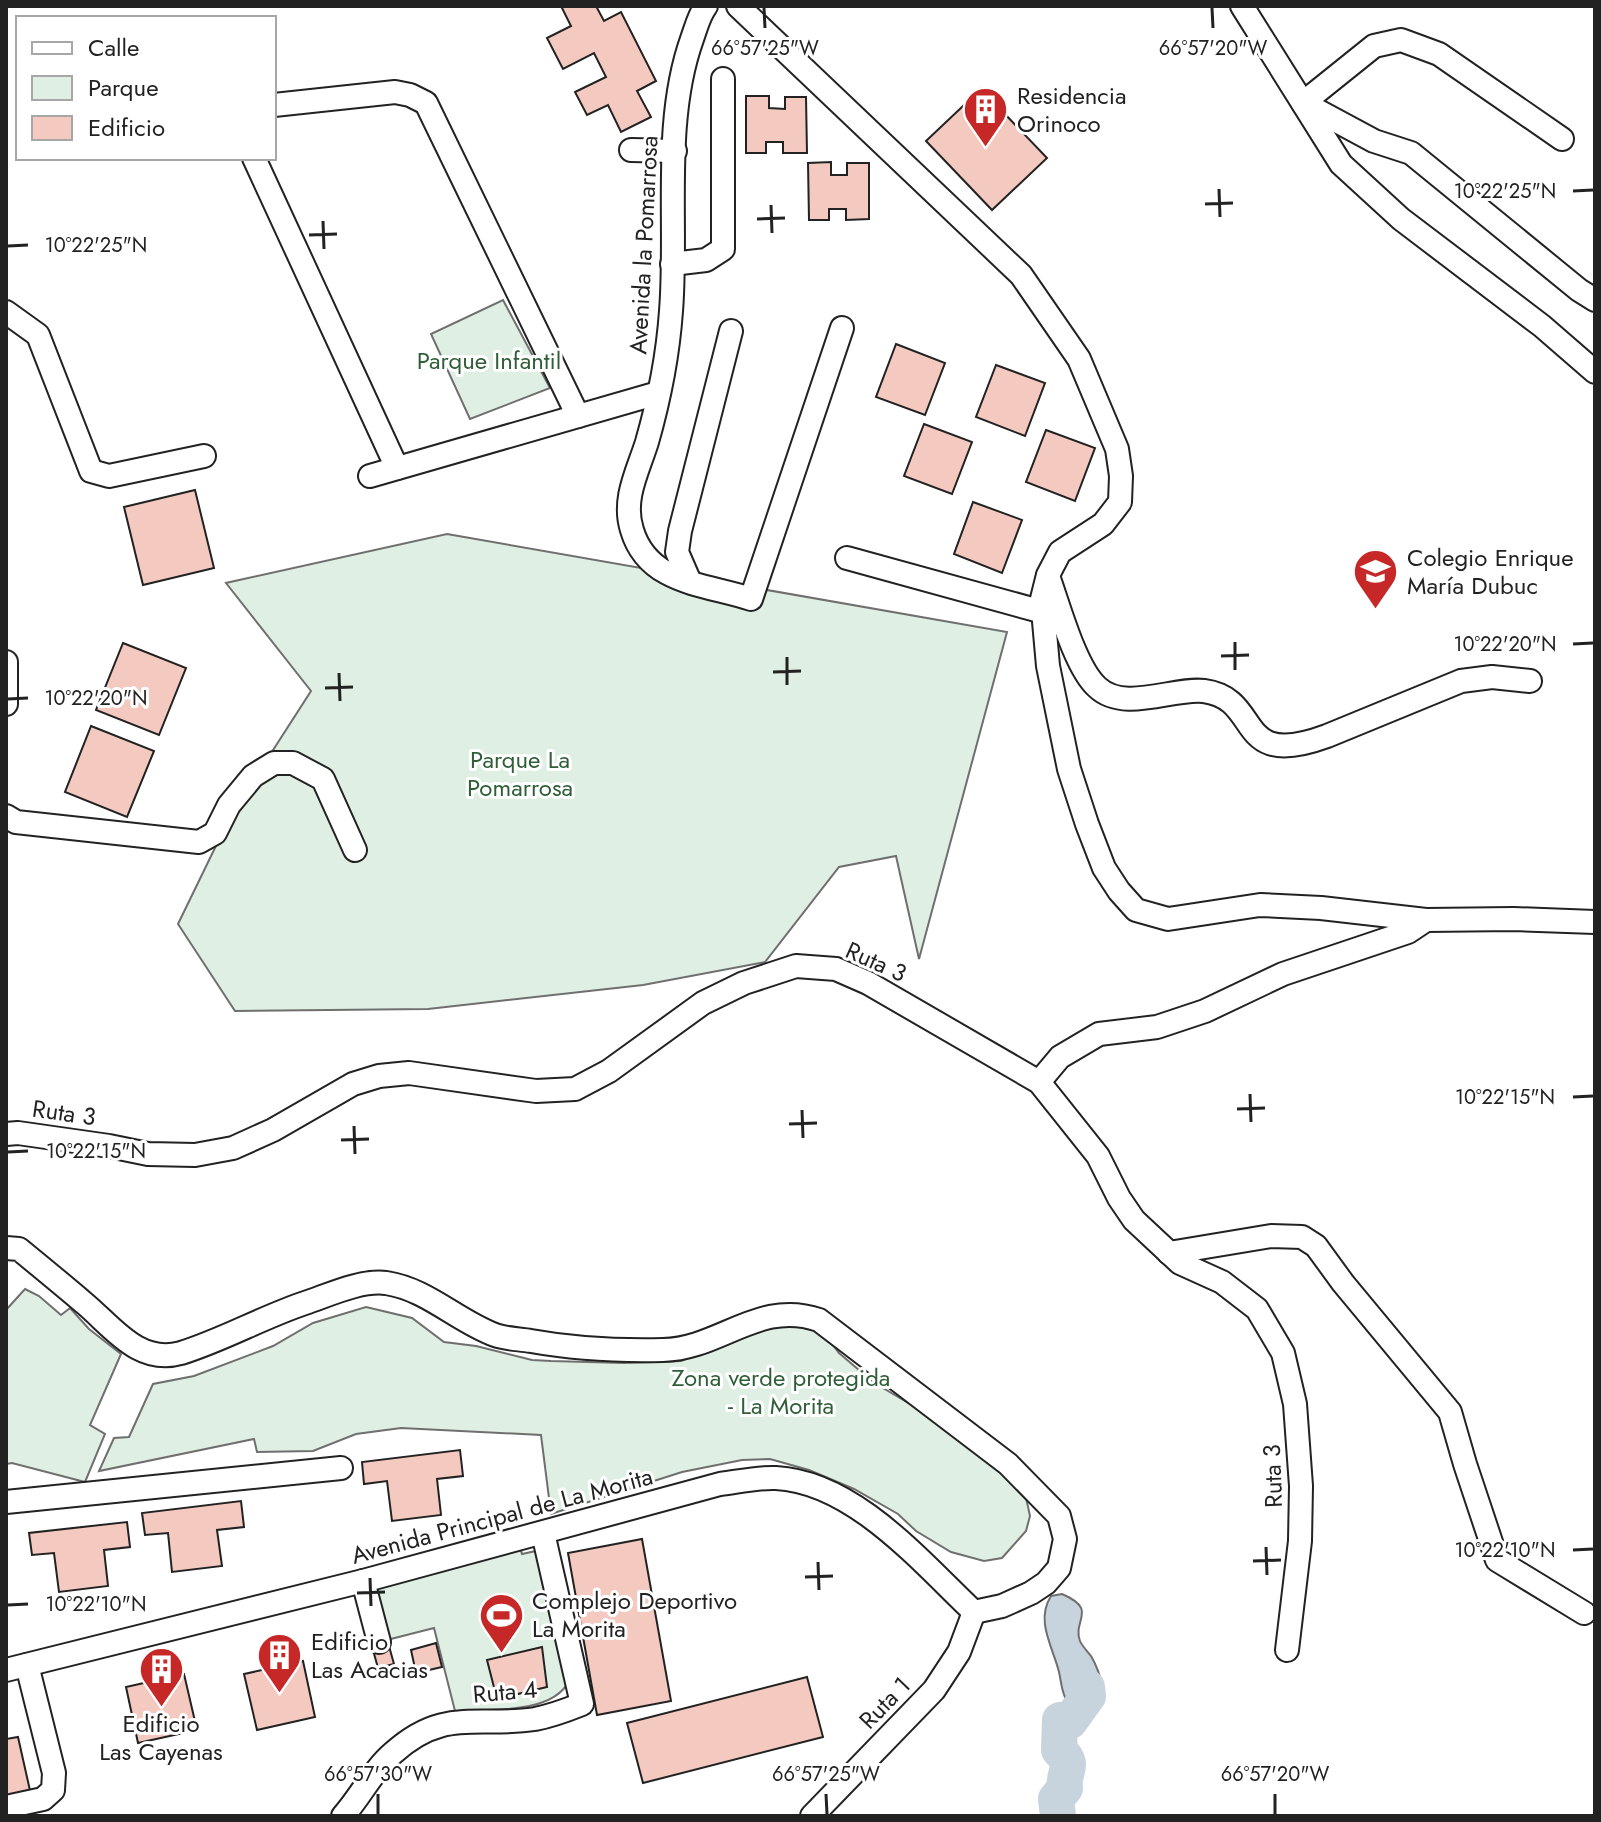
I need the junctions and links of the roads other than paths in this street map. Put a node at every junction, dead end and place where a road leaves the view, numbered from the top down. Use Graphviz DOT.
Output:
graph roads {
  1 [pos="706,6"];
  2 [pos="738,6"];
  3 [pos="1242,6"];
  4 [pos="723,79"];
  5 [pos="1303,103"];
  6 [pos="276,105"];
  7 [pos="1562,139"];
  8 [pos="631,150"];
  9 [pos="675,151"];
  10 [pos="255,160"];
  11 [pos="672,264"];
  12 [pos="1595,300"];
  13 [pos="6,312"];
  14 [pos="842,328"];
  15 [pos="731,331"];
  16 [pos="1595,372"];
  17 [pos="658,393"];
  18 [pos="578,416"];
  19 [pos="204,456"];
  20 [pos="397,468"];
  21 [pos="370,476"];
  22 [pos="847,558"];
  23 [pos="1048,575"];
  24 [pos="690,582"];
  25 [pos="1043,612"];
  26 [pos="6,662"];
  27 [pos="1530,681"];
  28 [pos="6,704"];
  29 [pos="9,822"];
  30 [pos="355,850"];
  31 [pos="1426,920"];
  32 [pos="1595,922"];
  33 [pos="1039,1082"];
  34 [pos="6,1134"];
  35 [pos="6,1248"];
  36 [pos="1169,1253"];
  37 [pos="341,1468"];
  38 [pos="6,1502"];
  39 [pos="543,1533"];
  40 [pos="363,1581"];
  41 [pos="974,1612"];
  42 [pos="1584,1613"];
  43 [pos="379,1642"];
  44 [pos="1287,1650"];
  45 [pos="16,1668"];
  46 [pos="6,1807"];
  47 [pos="343,1816"];
  48 [pos="812,1816"];
  1 -- 9 [label="street, Avenida la Pomarrosa"];
  2 -- 23 [label="street"];
  3 -- 5 [label="street"];
  4 -- 11 [label="street"];
  5 -- 7 [label="street"];
  5 -- 12 [label="street"];
  5 -- 16 [label="street"];
  6 -- 18 [label="street"];
  8 -- 9 [label="street"];
  9 -- 11 [label="street, Avenida la Pomarrosa"];
  10 -- 20 [label="street"];
  11 -- 17 [label="street, Avenida la Pomarrosa"];
  13 -- 19 [label="street"];
  14 -- 24 [label="street"];
  15 -- 24 [label="street"];
  17 -- 18 [label="street"];
  17 -- 24 [label="street, Avenida la Pomarrosa"];
  18 -- 20 [label="street"];
  20 -- 21 [label="street"];
  22 -- 25 [label="street"];
  23 -- 25 [label="street"];
  23 -- 27 [label="street"];
  25 -- 31 [label="street"];
  26 -- 28 [label="street"];
  29 -- 30 [label="street"];
  31 -- 32 [label="street"];
  31 -- 33 [label="street"];
  33 -- 34 [label="street, Ruta 3"];
  33 -- 36 [label="street, Ruta 3"];
  35 -- 41 [label="street"];
  36 -- 42 [label="street"];
  36 -- 44 [label="street, Ruta 3"];
  37 -- 38 [label="street"];
  39 -- 40 [label="street, Avenida Principal de La Morita"];
  39 -- 41 [label="street, Avenida Principal de La Morita"];
  39 -- 47 [label="street, Ruta 4"];
  40 -- 43 [label="street"];
  40 -- 45 [label="street, Avenida Principal de La Morita"];
  41 -- 48 [label="street, Ruta 1"];
  45 -- 46 [label="street"];
}
